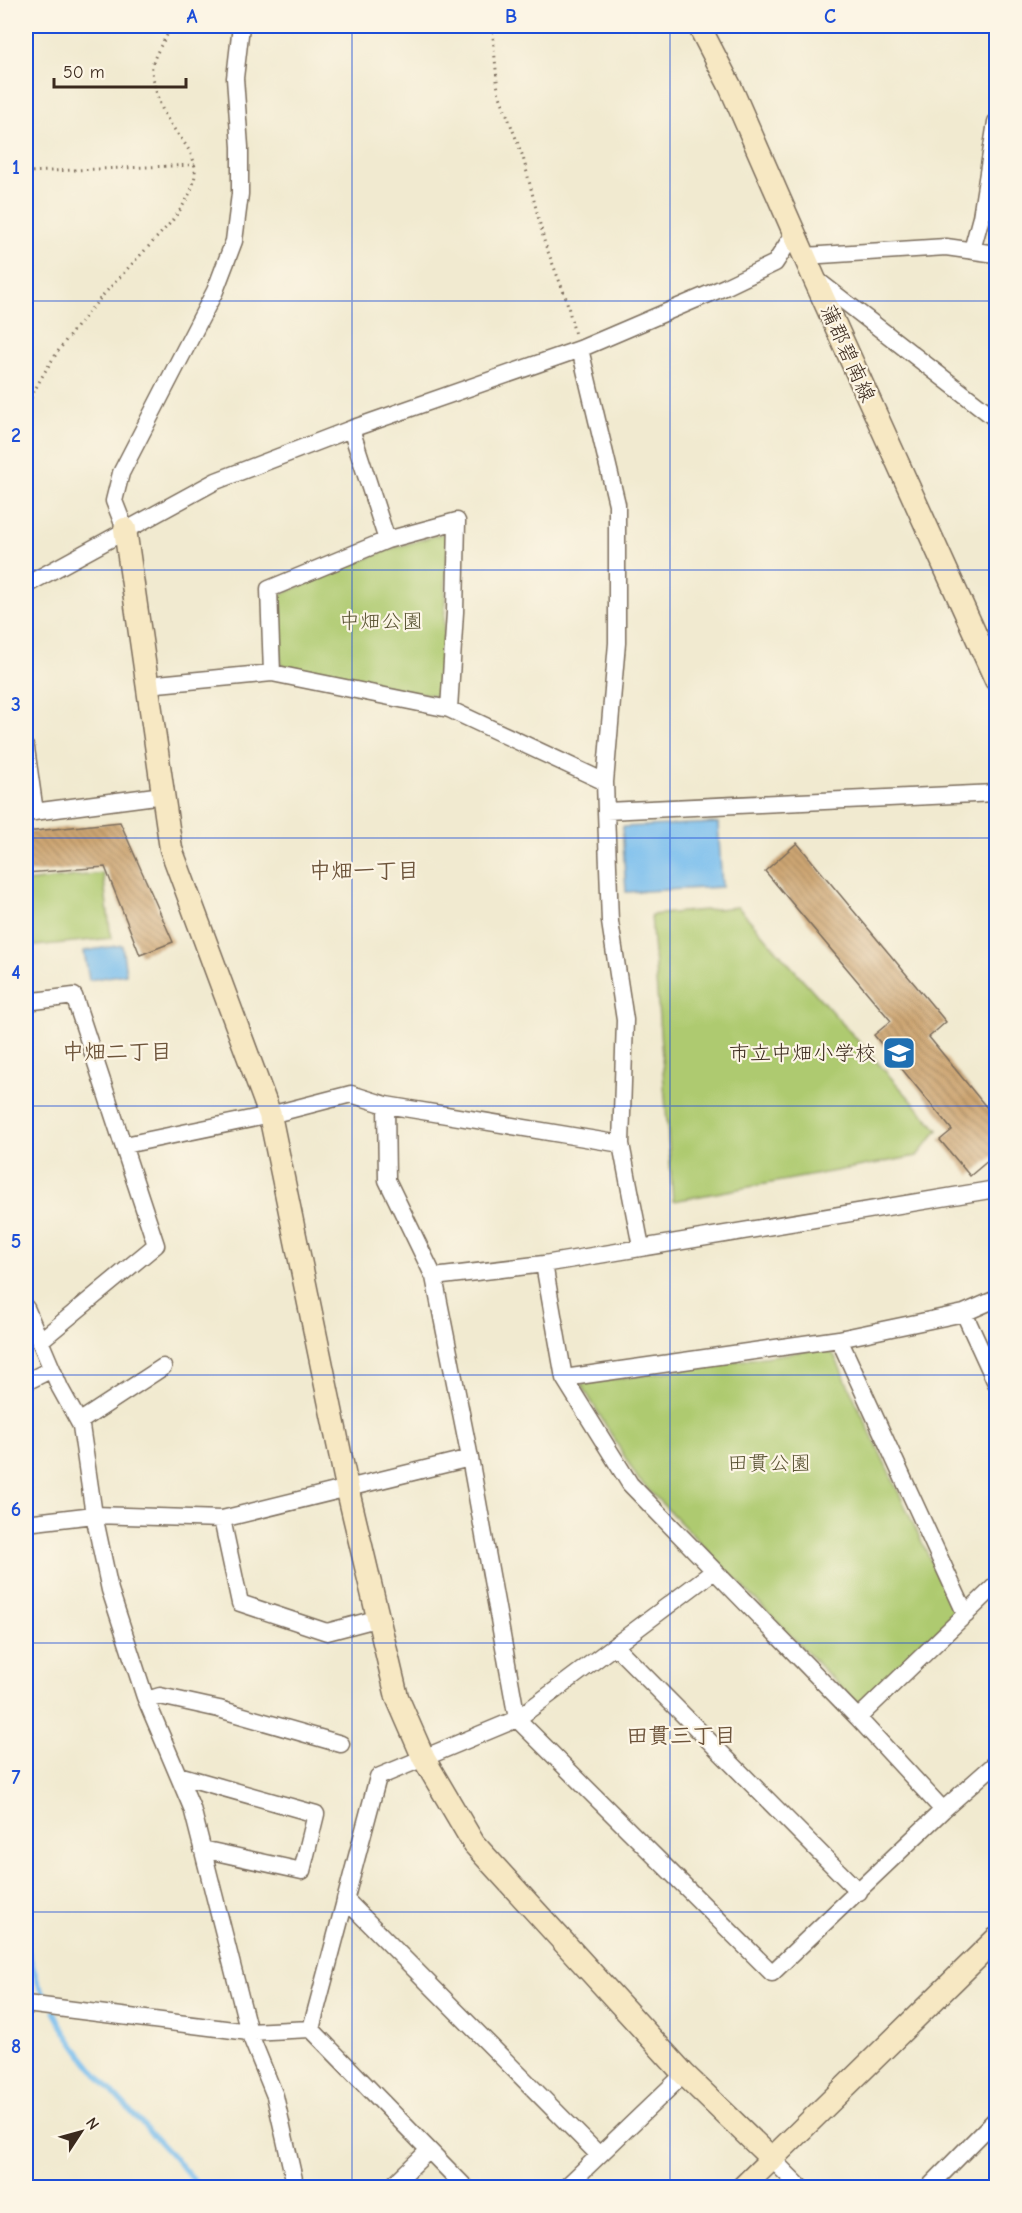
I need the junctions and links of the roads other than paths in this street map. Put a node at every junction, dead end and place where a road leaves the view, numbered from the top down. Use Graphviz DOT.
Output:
graph roads {
  1 [pos="241,26"];
  2 [pos="699,26"];
  3 [pos="996,122"];
  4 [pos="795,232"];
  5 [pos="972,250"];
  6 [pos="996,254"];
  7 [pos="805,256"];
  8 [pos="814,278"];
  9 [pos="580,349"];
  10 [pos="996,419"];
  11 [pos="351,429"];
  12 [pos="125,530"];
  13 [pos="387,540"];
  14 [pos="26,585"];
  15 [pos="272,673"];
  16 [pos="996,680"];
  17 [pos="147,685"];
  18 [pos="449,709"];
  19 [pos="26,748"];
  20 [pos="605,782"];
  21 [pos="996,794"];
  22 [pos="164,795"];
  23 [pos="606,811"];
  24 [pos="30,813"];
  25 [pos="26,1002"];
  26 [pos="386,1105"];
  27 [pos="270,1115"];
  28 [pos="621,1144"];
  29 [pos="125,1145"];
  30 [pos="996,1189"];
  31 [pos="641,1247"];
  32 [pos="544,1264"];
  33 [pos="434,1277"];
  34 [pos="996,1299"];
  35 [pos="26,1308"];
  36 [pos="964,1313"];
  37 [pos="839,1339"];
  38 [pos="40,1341"];
  39 [pos="163,1367"];
  40 [pos="52,1369"];
  41 [pos="564,1378"];
  42 [pos="26,1382"];
  43 [pos="996,1383"];
  44 [pos="79,1422"];
  45 [pos="470,1458"];
  46 [pos="347,1487"];
  47 [pos="94,1515"];
  48 [pos="222,1518"];
  49 [pos="26,1523"];
  50 [pos="714,1571"];
  51 [pos="996,1585"];
  52 [pos="966,1615"];
  53 [pos="376,1619"];
  54 [pos="615,1646"];
  55 [pos="147,1700"];
  56 [pos="858,1718"];
  57 [pos="517,1719"];
  58 [pos="341,1744"];
  59 [pos="424,1759"];
  60 [pos="996,1764"];
  61 [pos="178,1775"];
  62 [pos="943,1810"];
  63 [pos="202,1850"];
  64 [pos="859,1892"];
  65 [pos="345,1899"];
  66 [pos="996,1938"];
  67 [pos="26,2004"];
  68 [pos="311,2029"];
  69 [pos="249,2032"];
  70 [pos="684,2074"];
  71 [pos="996,2119"];
  72 [pos="429,2150"];
  73 [pos="599,2155"];
  74 [pos="771,2158"];
  75 [pos="296,2187"];
  76 [pos="390,2187"];
  77 [pos="466,2187"];
  78 [pos="565,2187"];
  79 [pos="742,2187"];
  80 [pos="801,2187"];
  81 [pos="928,2187"];
  1 -- 12 [label="street"];
  2 -- 4 [label="street, 蒲郡碧南線"];
  3 -- 5 [label="street"];
  4 -- 7 [label="street, 蒲郡碧南線"];
  4 -- 9 [label="street"];
  5 -- 6 [label="street"];
  5 -- 7 [label="street"];
  7 -- 8 [label="street, 蒲郡碧南線"];
  8 -- 10 [label="street"];
  8 -- 16 [label="street, 蒲郡碧南線"];
  9 -- 11 [label="street"];
  9 -- 20 [label="street"];
  11 -- 12 [label="street"];
  11 -- 13 [label="street"];
  12 -- 14 [label="street"];
  12 -- 17 [label="street"];
  13 -- 15 [label="street"];
  13 -- 18 [label="street"];
  15 -- 17 [label="street"];
  15 -- 18 [label="street"];
  17 -- 22 [label="street"];
  18 -- 20 [label="street"];
  19 -- 24 [label="street"];
  20 -- 23 [label="street"];
  21 -- 23 [label="street"];
  22 -- 24 [label="street"];
  22 -- 27 [label="street"];
  23 -- 28 [label="street"];
  25 -- 29 [label="street"];
  26 -- 27 [label="street"];
  26 -- 28 [label="street"];
  26 -- 33 [label="street"];
  27 -- 29 [label="street"];
  27 -- 46 [label="street"];
  28 -- 31 [label="street"];
  29 -- 38 [label="street"];
  30 -- 31 [label="street"];
  31 -- 32 [label="street"];
  32 -- 33 [label="street"];
  32 -- 41 [label="street"];
  33 -- 45 [label="street"];
  34 -- 36 [label="street"];
  35 -- 38 [label="street"];
  36 -- 37 [label="street"];
  36 -- 43 [label="street"];
  37 -- 41 [label="street"];
  37 -- 52 [label="street"];
  38 -- 40 [label="street"];
  39 -- 44 [label="street"];
  40 -- 42 [label="street"];
  40 -- 44 [label="street"];
  41 -- 50 [label="street"];
  44 -- 47 [label="street"];
  45 -- 46 [label="street"];
  45 -- 57 [label="street"];
  46 -- 48 [label="street"];
  46 -- 53 [label="street"];
  47 -- 48 [label="street"];
  47 -- 49 [label="street"];
  47 -- 55 [label="street"];
  48 -- 53 [label="street"];
  50 -- 54 [label="street"];
  50 -- 56 [label="street"];
  51 -- 52 [label="street"];
  52 -- 56 [label="street"];
  53 -- 59 [label="street"];
  54 -- 57 [label="street"];
  54 -- 64 [label="street"];
  55 -- 58 [label="street"];
  55 -- 61 [label="street"];
  56 -- 62 [label="street"];
  57 -- 59 [label="street"];
  57 -- 64 [label="street"];
  59 -- 65 [label="street"];
  59 -- 70 [label="street"];
  60 -- 62 [label="street"];
  61 -- 63 [label="street"];
  61 -- 63 [label="street"];
  62 -- 64 [label="street"];
  63 -- 69 [label="street"];
  65 -- 68 [label="street"];
  65 -- 73 [label="street"];
  66 -- 74 [label="street"];
  67 -- 69 [label="street"];
  68 -- 69 [label="street"];
  68 -- 72 [label="street"];
  69 -- 75 [label="street"];
  70 -- 73 [label="street"];
  70 -- 74 [label="street"];
  71 -- 81 [label="street"];
  72 -- 76 [label="street"];
  72 -- 77 [label="street"];
  73 -- 78 [label="street"];
  74 -- 79 [label="street"];
  74 -- 80 [label="street"];
}
